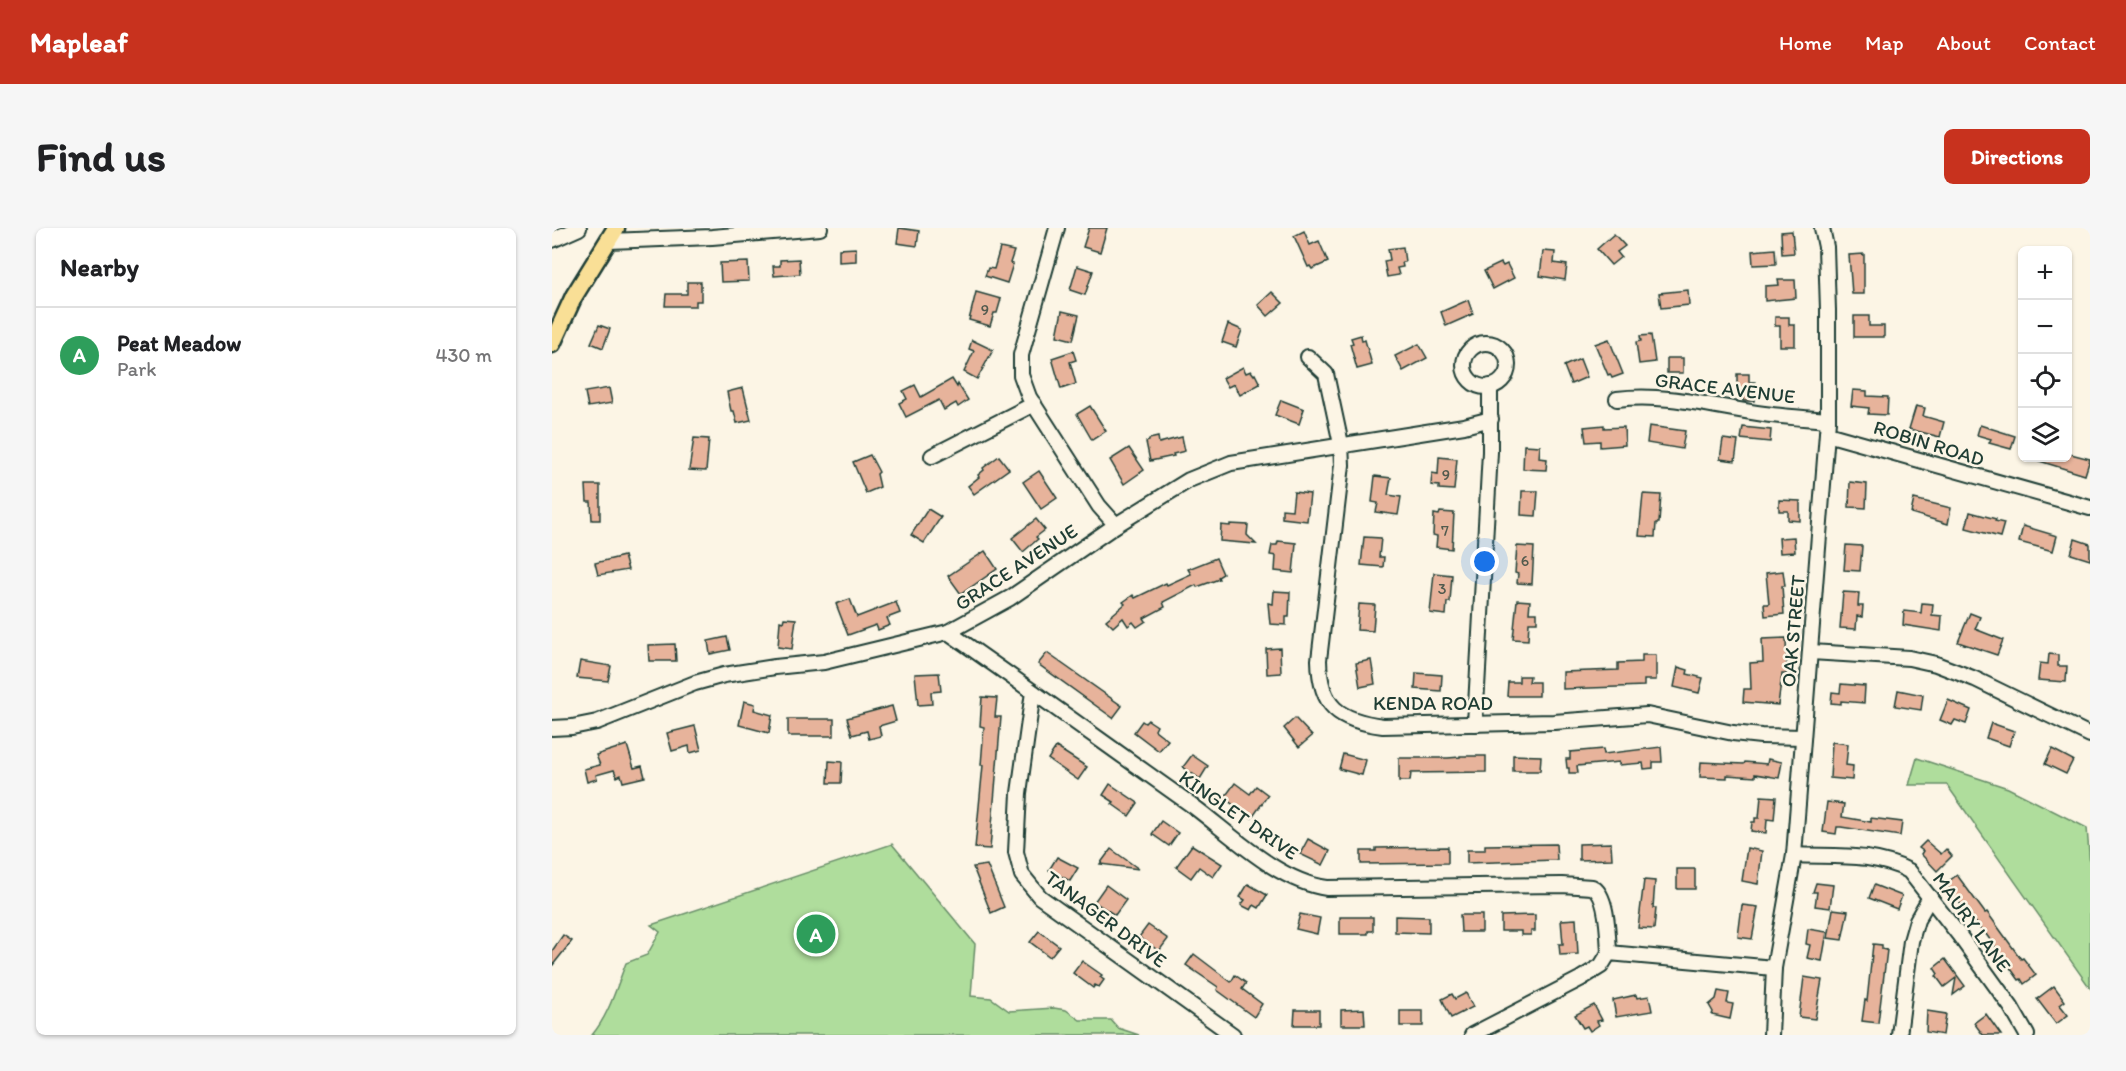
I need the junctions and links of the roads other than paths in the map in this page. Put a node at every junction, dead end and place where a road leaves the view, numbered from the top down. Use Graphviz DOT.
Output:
graph roads {
  1 [pos="579,228"];
  2 [pos="820,228"];
  3 [pos="1057,228"];
  4 [pos="1822,228"];
  5 [pos="612,234"];
  6 [pos="552,240"];
  7 [pos="552,345"];
  8 [pos="1308,357"];
  9 [pos="1490,386"];
  10 [pos="1617,399"];
  11 [pos="1034,404"];
  12 [pos="1491,419"];
  13 [pos="1828,420"];
  14 [pos="1827,434"];
  15 [pos="1341,444"];
  16 [pos="932,456"];
  17 [pos="2090,508"];
  18 [pos="1116,525"];
  19 [pos="948,632"];
  20 [pos="1811,652"];
  21 [pos="1033,692"];
  22 [pos="1475,724"];
  23 [pos="552,728"];
  24 [pos="2090,735"];
  25 [pos="1803,737"];
  26 [pos="1794,855"];
  27 [pos="1930,897"];
  28 [pos="1609,953"];
  29 [pos="1774,968"];
  30 [pos="1233,1035"];
  31 [pos="1472,1035"];
  32 [pos="1770,1035"];
  33 [pos="1899,1035"];
  34 [pos="2027,1035"];
  1 -- 6 [label="street"];
  2 -- 5 [label="street"];
  3 -- 11 [label="street"];
  4 -- 13 [label="street, OAK STREET"];
  5 -- 7 [label="main road"];
  8 -- 15 [label="street"];
  9 -- 12 [label="street"];
  10 -- 13 [label="street, GRACE AVENUE"];
  11 -- 16 [label="street"];
  11 -- 18 [label="street"];
  12 -- 15 [label="street, GRACE AVENUE"];
  12 -- 22 [label="street"];
  13 -- 14 [label="street, OAK STREET"];
  14 -- 17 [label="street, ROBIN ROAD"];
  14 -- 20 [label="street, OAK STREET"];
  15 -- 18 [label="street, GRACE AVENUE"];
  15 -- 22 [label="street, KENDA ROAD"];
  18 -- 19 [label="street, GRACE AVENUE"];
  19 -- 21 [label="street, KINGLET DRIVE"];
  19 -- 23 [label="street, GRACE AVENUE"];
  20 -- 24 [label="street"];
  20 -- 25 [label="street, OAK STREET"];
  21 -- 28 [label="street, KINGLET DRIVE"];
  21 -- 30 [label="street, TANAGER DRIVE"];
  22 -- 25 [label="street, KENDA ROAD"];
  25 -- 26 [label="street, OAK STREET"];
  26 -- 27 [label="street, MAURY LANE"];
  26 -- 29 [label="street, OAK STREET"];
  27 -- 33 [label="street"];
  27 -- 34 [label="street, MAURY LANE"];
  28 -- 29 [label="street"];
  28 -- 31 [label="street"];
  29 -- 32 [label="street, OAK STREET"];
}
